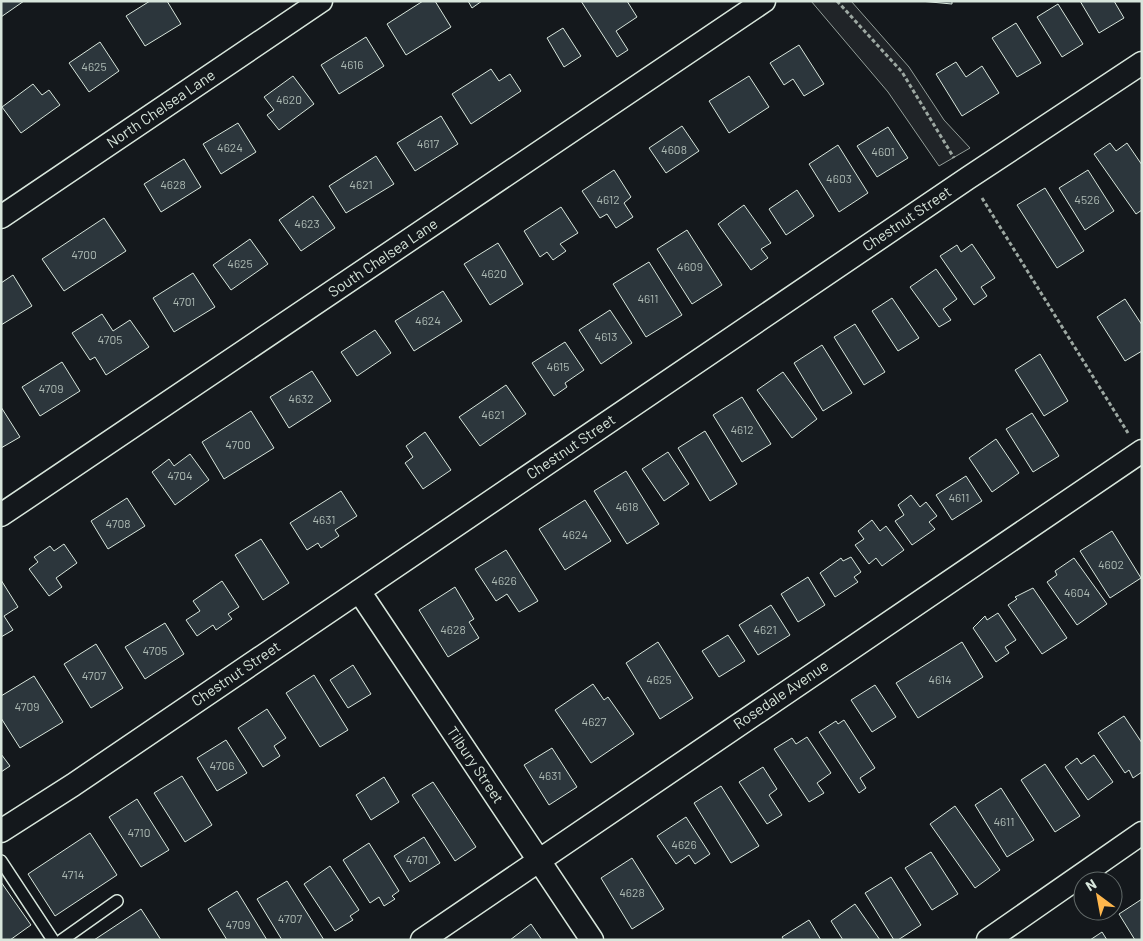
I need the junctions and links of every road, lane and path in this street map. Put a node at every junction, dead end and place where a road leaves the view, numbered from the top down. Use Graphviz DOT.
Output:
graph roads {
  1 [pos="321,1"];
  2 [pos="764,1"];
  3 [pos="837,1"];
  4 [pos="1142,63"];
  5 [pos="956,162"];
  6 [pos="977,191"];
  7 [pos="1,217"];
  8 [pos="1135,443"];
  9 [pos="1,515"];
  10 [pos="358,591"];
  11 [pos="1,831"];
  12 [pos="1142,833"];
  13 [pos="538,859"];
  14 [pos="1,861"];
  15 [pos="117,901"];
  16 [pos="53,940"];
  17 [pos="62,940"];
  18 [pos="422,940"];
  19 [pos="592,940"];
  20 [pos="988,940"];
  1 -- 7 [label="street, North Chelsea Lane"];
  2 -- 9 [label="street, South Chelsea Lane"];
  3 -- 5 [label="path"];
  4 -- 10 [label="street, Chestnut Street"];
  6 -- 8 [label="path"];
  8 -- 13 [label="street, Rosedale Avenue"];
  10 -- 11 [label="street, Chestnut Street"];
  10 -- 13 [label="street, Tilbury Street"];
  12 -- 20 [label="street"];
  13 -- 18 [label="street, Rosedale Avenue"];
  13 -- 19 [label="street, Tilbury Street"];
  14 -- 16 [label="lane"];
  15 -- 17 [label="lane"];
}
